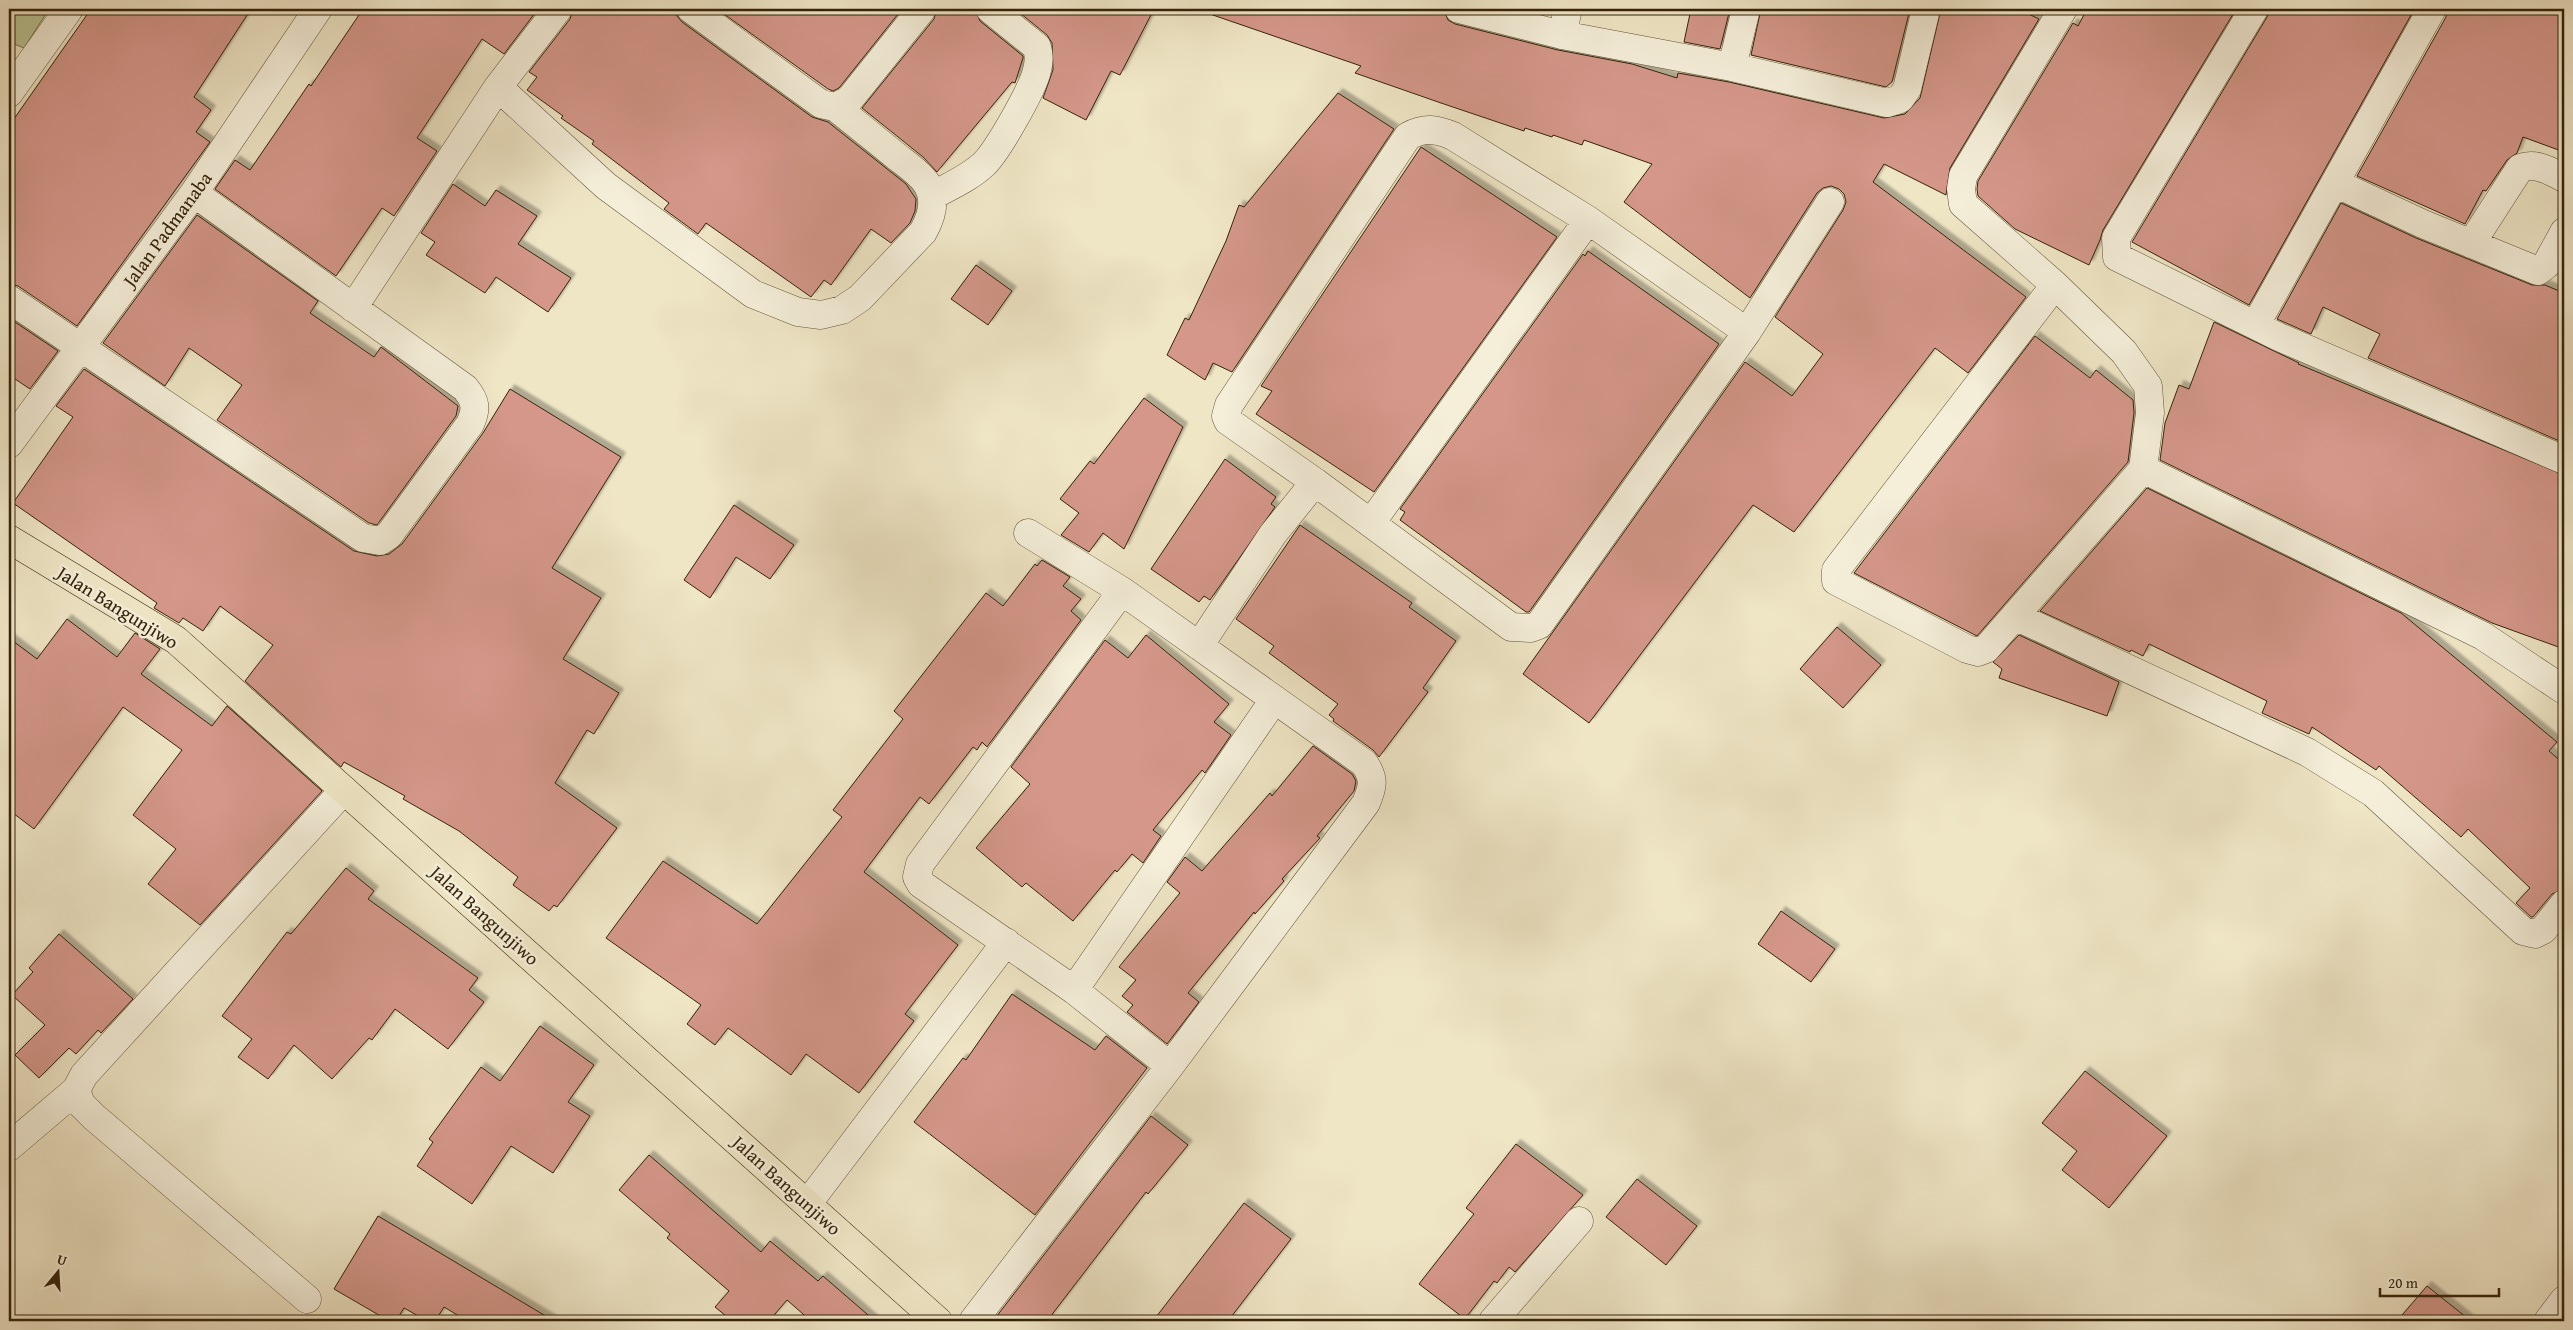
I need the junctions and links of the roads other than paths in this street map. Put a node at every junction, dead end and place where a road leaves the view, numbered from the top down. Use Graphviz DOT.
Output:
graph roads {
  1 [pos="69,9"];
  2 [pos="318,9"];
  3 [pos="558,9"];
  4 [pos="691,9"];
  5 [pos="922,9"];
  6 [pos="990,9"];
  7 [pos="1459,9"];
  8 [pos="1568,9"];
  9 [pos="1746,9"];
  10 [pos="1926,9"];
  11 [pos="2063,9"];
  12 [pos="2254,9"];
  13 [pos="2432,9"];
  14 [pos="1562,35"];
  15 [pos="1732,67"];
  16 [pos="498,87"];
  17 [pos="9,93"];
  18 [pos="835,107"];
  19 [pos="2564,178"];
  20 [pos="2335,183"];
  21 [pos="194,193"];
  22 [pos="932,196"];
  23 [pos="1830,202"];
  24 [pos="1588,220"];
  25 [pos="2564,232"];
  26 [pos="2471,244"];
  27 [pos="2055,284"];
  28 [pos="9,299"];
  29 [pos="353,308"];
  30 [pos="2256,324"];
  31 [pos="1747,332"];
  32 [pos="81,349"];
  33 [pos="9,444"];
  34 [pos="2564,460"];
  35 [pos="2142,468"];
  36 [pos="1315,482"];
  37 [pos="1371,523"];
  38 [pos="1028,533"];
  39 [pos="12,547"];
  40 [pos="1122,591"];
  41 [pos="2015,616"];
  42 [pos="1199,646"];
  43 [pos="2564,690"];
  44 [pos="1274,700"];
  45 [pos="344,790"];
  46 [pos="2564,904"];
  47 [pos="1006,942"];
  48 [pos="1074,990"];
  49 [pos="1170,1066"];
  50 [pos="76,1090"];
  51 [pos="9,1147"];
  52 [pos="808,1203"];
  53 [pos="1579,1221"];
  54 [pos="307,1299"];
  55 [pos="2564,1300"];
  56 [pos="938,1321"];
  57 [pos="973,1321"];
  58 [pos="1493,1321"];
  59 [pos="2548,1321"];
  1 -- 17 [label="street"];
  2 -- 21 [label="street, Jalan Padmanaba"];
  3 -- 16 [label="street"];
  4 -- 18 [label="street"];
  5 -- 18 [label="street"];
  6 -- 22 [label="street"];
  7 -- 14 [label="street"];
  8 -- 14 [label="street"];
  9 -- 15 [label="street"];
  10 -- 15 [label="street"];
  11 -- 27 [label="street"];
  12 -- 30 [label="street"];
  13 -- 20 [label="street"];
  14 -- 15 [label="street"];
  16 -- 22 [label="street"];
  16 -- 29 [label="street"];
  18 -- 22 [label="street"];
  19 -- 26 [label="street"];
  20 -- 26 [label="street"];
  20 -- 30 [label="street"];
  21 -- 29 [label="street"];
  21 -- 32 [label="street, Jalan Padmanaba"];
  23 -- 31 [label="street"];
  24 -- 31 [label="street"];
  24 -- 36 [label="street"];
  24 -- 37 [label="street"];
  25 -- 26 [label="street"];
  27 -- 35 [label="street"];
  27 -- 41 [label="street"];
  28 -- 32 [label="street"];
  29 -- 32 [label="street"];
  30 -- 34 [label="street"];
  31 -- 37 [label="street"];
  32 -- 33 [label="street, Jalan Padmanaba"];
  35 -- 41 [label="street"];
  35 -- 43 [label="street"];
  36 -- 37 [label="street"];
  36 -- 42 [label="street"];
  38 -- 40 [label="street"];
  39 -- 45 [label="main road, Jalan Bangunjiwo"];
  40 -- 42 [label="street"];
  40 -- 47 [label="street"];
  41 -- 46 [label="street"];
  42 -- 44 [label="street"];
  44 -- 48 [label="street"];
  44 -- 49 [label="street"];
  45 -- 50 [label="street"];
  45 -- 52 [label="main road, Jalan Bangunjiwo"];
  47 -- 48 [label="street"];
  47 -- 52 [label="street"];
  48 -- 49 [label="street"];
  49 -- 57 [label="street"];
  50 -- 51 [label="street"];
  50 -- 54 [label="street"];
  52 -- 56 [label="main road, Jalan Bangunjiwo"];
  53 -- 58 [label="street"];
  55 -- 59 [label="street"];
}
